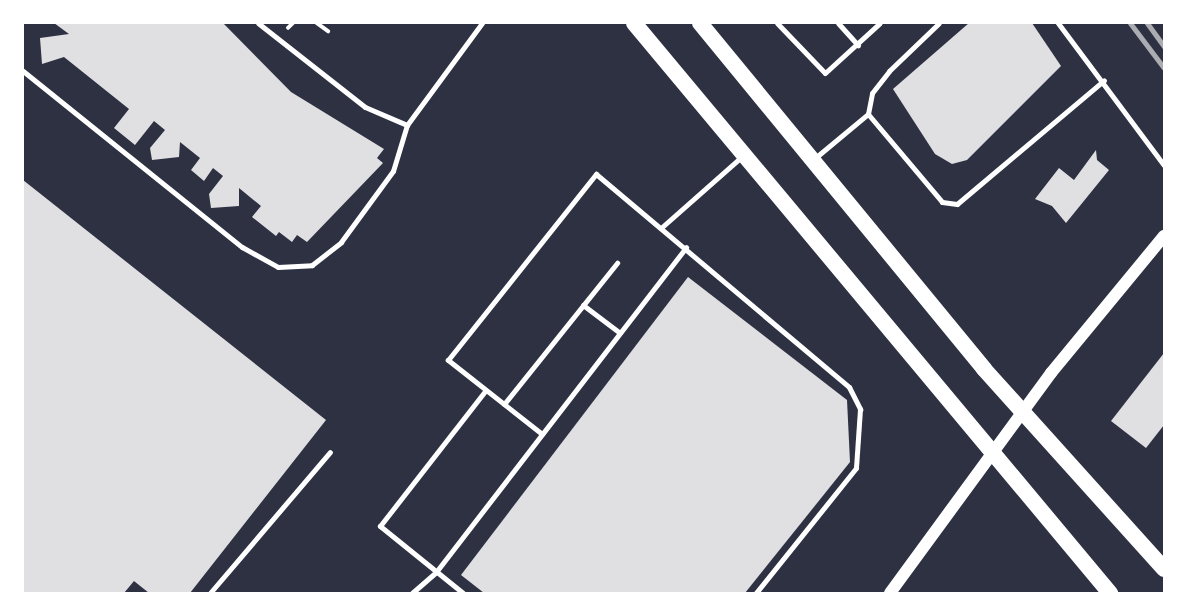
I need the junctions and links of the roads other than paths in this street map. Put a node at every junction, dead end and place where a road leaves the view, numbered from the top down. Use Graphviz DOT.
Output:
graph roads {
  1 [pos="258,23"];
  2 [pos="482,23"];
  3 [pos="634,23"];
  4 [pos="700,23"];
  5 [pos="777,23"];
  6 [pos="838,23"];
  7 [pos="880,23"];
  8 [pos="939,23"];
  9 [pos="1058,23"];
  10 [pos="858,46"];
  11 [pos="23,71"];
  12 [pos="1104,80"];
  13 [pos="868,114"];
  14 [pos="407,125"];
  15 [pos="743,155"];
  16 [pos="812,160"];
  17 [pos="1164,165"];
  18 [pos="662,228"];
  19 [pos="1164,236"];
  20 [pos="686,247"];
  21 [pos="617,263"];
  22 [pos="583,304"];
  23 [pos="620,333"];
  24 [pos="486,390"];
  25 [pos="504,404"];
  26 [pos="1025,415"];
  27 [pos="542,434"];
  28 [pos="330,452"];
  29 [pos="990,454"];
  30 [pos="1164,569"];
  31 [pos="436,572"];
  32 [pos="210,593"];
  33 [pos="412,593"];
  34 [pos="463,593"];
  35 [pos="756,593"];
  36 [pos="890,593"];
  37 [pos="1110,593"];
  1 -- 14 [label="lane"];
  2 -- 14 [label="lane"];
  3 -- 15 [label="main road"];
  4 -- 16 [label="main road"];
  5 -- 10 [label="lane"];
  6 -- 10 [label="lane"];
  7 -- 10 [label="lane"];
  8 -- 13 [label="lane"];
  9 -- 12 [label="lane"];
  11 -- 14 [label="lane"];
  12 -- 13 [label="lane"];
  12 -- 17 [label="lane"];
  13 -- 16 [label="lane"];
  15 -- 18 [label="lane"];
  15 -- 29 [label="main road"];
  16 -- 26 [label="main road"];
  18 -- 20 [label="lane"];
  18 -- 24 [label="lane"];
  19 -- 26 [label="street"];
  20 -- 23 [label="lane"];
  20 -- 35 [label="lane"];
  21 -- 22 [label="lane"];
  22 -- 23 [label="lane"];
  22 -- 25 [label="lane"];
  23 -- 27 [label="lane"];
  24 -- 25 [label="lane"];
  24 -- 31 [label="lane"];
  25 -- 27 [label="lane"];
  26 -- 29 [label="street"];
  26 -- 30 [label="main road"];
  27 -- 31 [label="lane"];
  28 -- 32 [label="lane"];
  29 -- 36 [label="street"];
  29 -- 37 [label="main road"];
  31 -- 33 [label="lane"];
  31 -- 34 [label="lane"];
}
